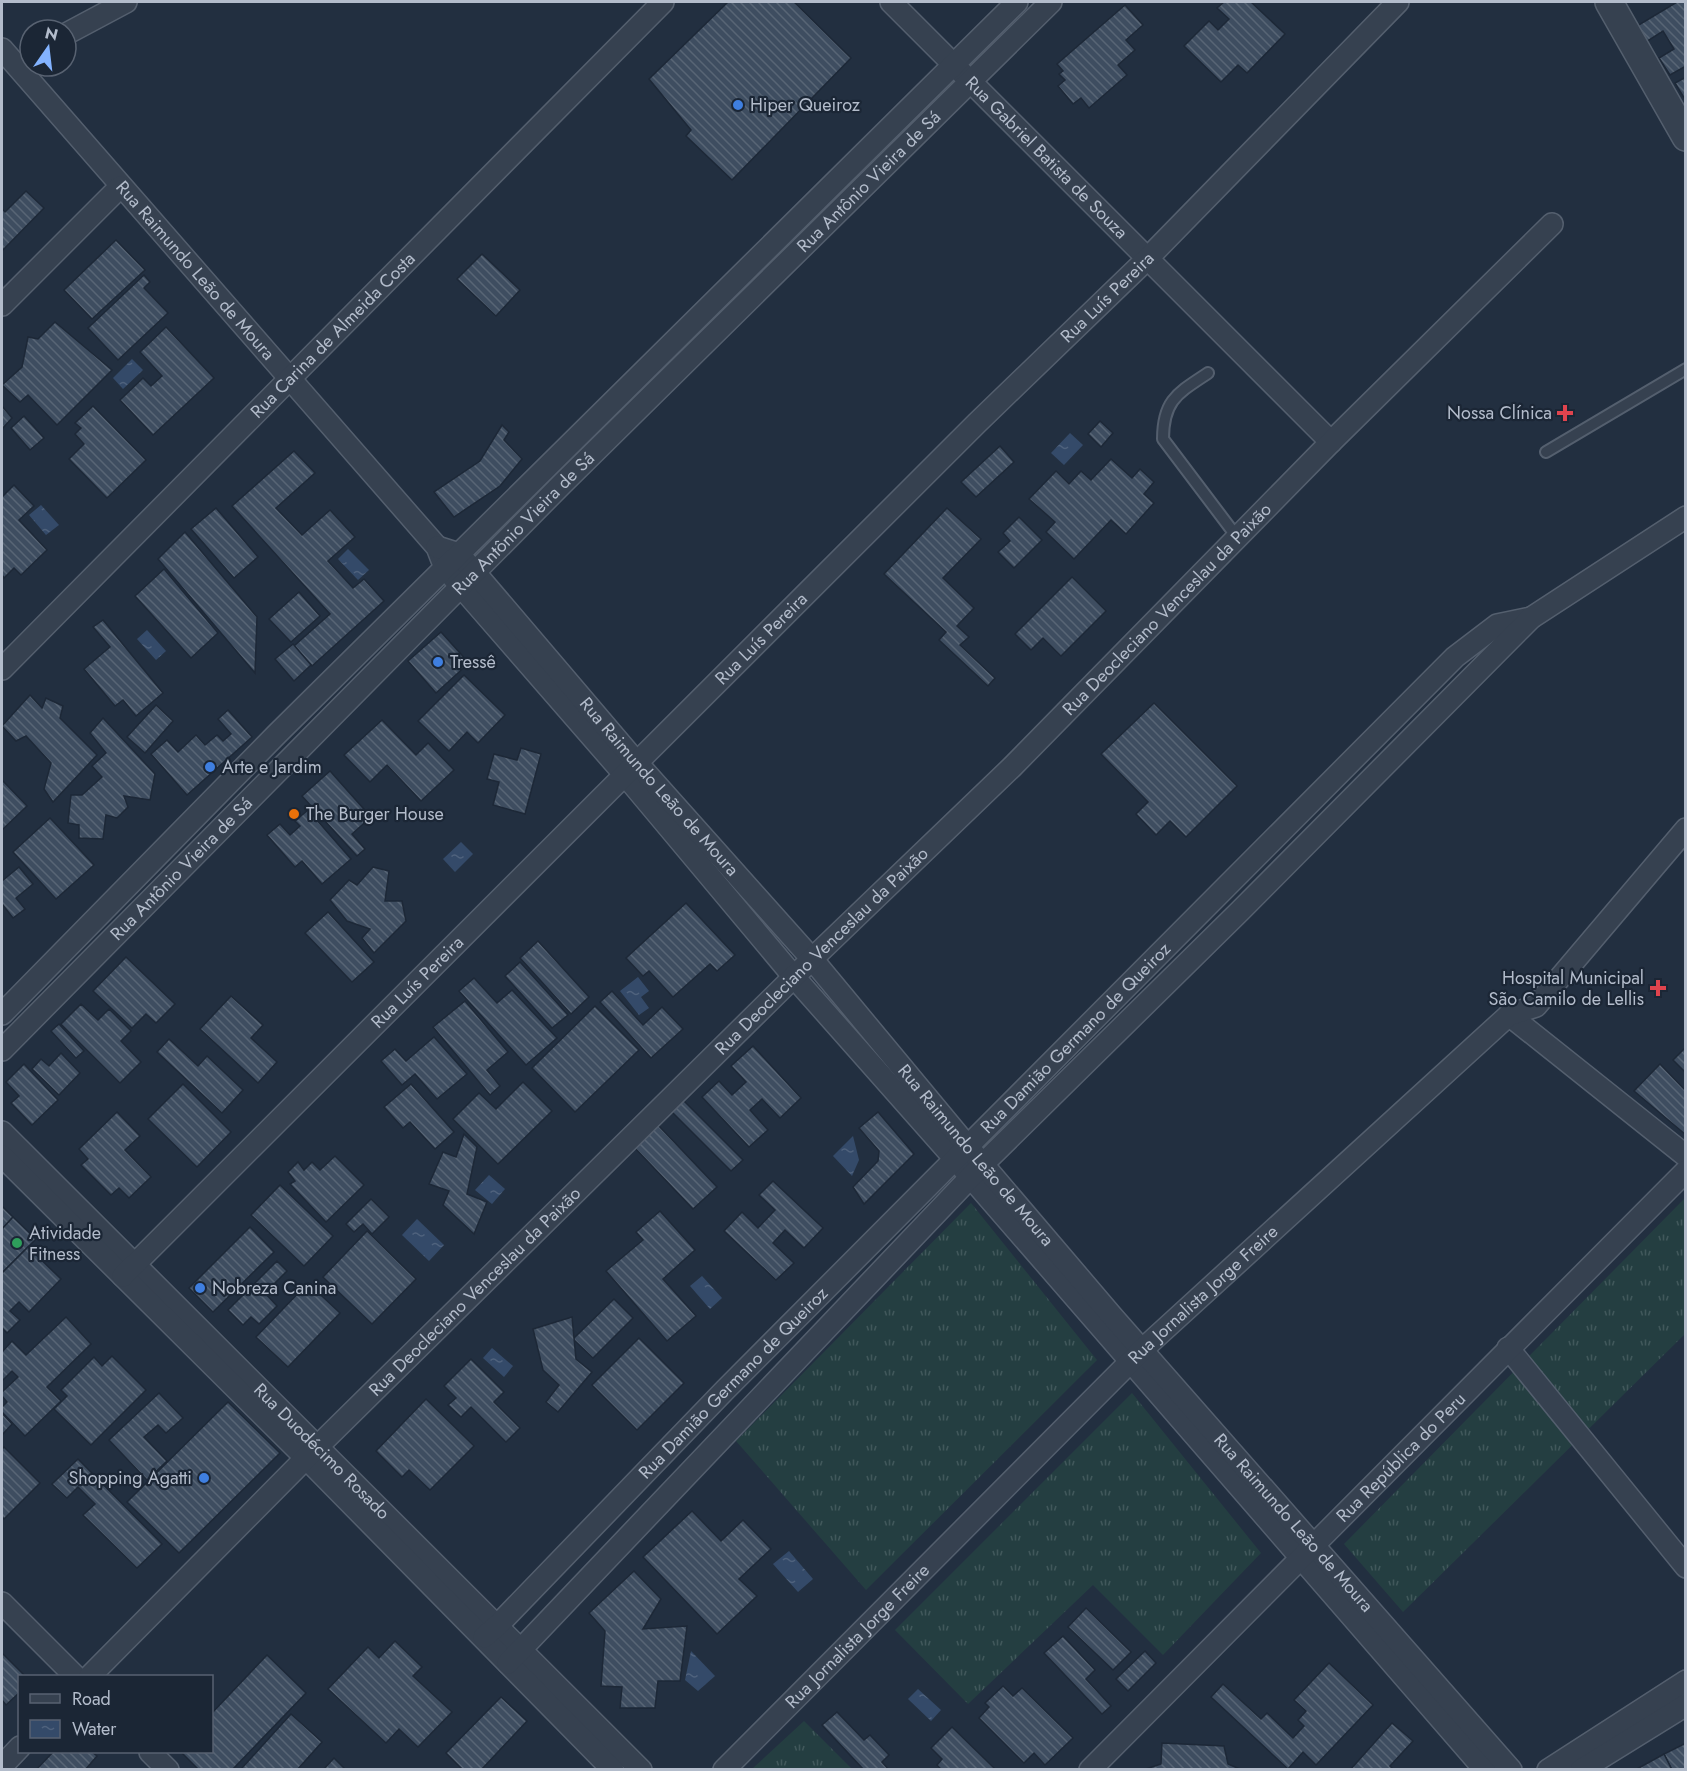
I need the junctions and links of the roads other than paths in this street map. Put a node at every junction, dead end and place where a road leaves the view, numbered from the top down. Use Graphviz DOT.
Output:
graph roads {
  1 [pos="126,2"];
  2 [pos="663,2"];
  3 [pos="891,2"];
  4 [pos="1017,2"];
  5 [pos="1051,2"];
  6 [pos="1398,2"];
  7 [pos="1609,2"];
  8 [pos="78,28"];
  9 [pos="15,55"];
  10 [pos="953,64"];
  11 [pos="970,82"];
  12 [pos="1686,137"];
  13 [pos="120,187"];
  14 [pos="1552,224"];
  15 [pos="1148,259"];
  16 [pos="2,305"];
  17 [pos="1686,369"];
  18 [pos="1208,374"];
  19 [pos="289,377"];
  20 [pos="1331,442"];
  21 [pos="1546,452"];
  22 [pos="1686,517"];
  23 [pos="1237,537"];
  24 [pos="452,561"];
  25 [pos="467,579"];
  26 [pos="1531,618"];
  27 [pos="2,669"];
  28 [pos="631,769"];
  29 [pos="1686,829"];
  30 [pos="1222,892"];
  31 [pos="1240,911"];
  32 [pos="812,959"];
  33 [pos="794,977"];
  34 [pos="2,1014"];
  35 [pos="1509,1015"];
  36 [pos="2,1050"];
  37 [pos="2,1132"];
  38 [pos="962,1153"];
  39 [pos="2,1156"];
  40 [pos="1686,1156"];
  41 [pos="977,1171"];
  42 [pos="1686,1171"];
  43 [pos="129,1271"];
  44 [pos="1508,1348"];
  45 [pos="1137,1356"];
  46 [pos="312,1453"];
  47 [pos="1306,1551"];
  48 [pos="1686,1567"];
  49 [pos="2,1603"];
  50 [pos="490,1631"];
  51 [pos="515,1656"];
  52 [pos="73,1675"];
  53 [pos="92,1675"];
  54 [pos="1686,1681"];
  55 [pos="1686,1705"];
  56 [pos="18,1750"];
  57 [pos="151,1753"];
  58 [pos="2,1766"];
  59 [pos="168,1770"];
  60 [pos="613,1770"];
  61 [pos="641,1770"];
  62 [pos="724,1770"];
  63 [pos="1090,1770"];
  64 [pos="1485,1770"];
  65 [pos="1511,1770"];
  66 [pos="1548,1770"];
  67 [pos="1581,1770"];
  1 -- 8 [label="street"];
  2 -- 19 [label="street, Rua Carina de Almeida Costa"];
  3 -- 10 [label="street, Rua Gabriel Batista de Souza"];
  4 -- 10 [label="street, Rua Antônio Vieira de Sá"];
  5 -- 11 [label="street, Rua Antônio Vieira de Sá"];
  6 -- 15 [label="street, Rua Luís Pereira"];
  7 -- 12 [label="street"];
  9 -- 13 [label="street, Rua Raimundo Leão de Moura"];
  10 -- 11 [label="street, Rua Gabriel Batista de Souza"];
  10 -- 24 [label="street, Rua Antônio Vieira de Sá"];
  11 -- 15 [label="street, Rua Gabriel Batista de Souza"];
  11 -- 25 [label="street, Rua Antônio Vieira de Sá"];
  13 -- 16 [label="street"];
  13 -- 19 [label="street, Rua Raimundo Leão de Moura"];
  14 -- 20 [label="street, Rua Deocleciano Venceslau da Paixão"];
  15 -- 20 [label="street, Rua Gabriel Batista de Souza"];
  15 -- 28 [label="street, Rua Luís Pereira"];
  17 -- 21 [label="lane"];
  18 -- 23 [label="lane"];
  19 -- 24 [label="street, Rua Raimundo Leão de Moura"];
  19 -- 27 [label="street, Rua Carina de Almeida Costa"];
  20 -- 23 [label="street, Rua Deocleciano Venceslau da Paixão"];
  22 -- 26 [label="street, Rua Damião Germano de Queiroz"];
  23 -- 32 [label="street, Rua Deocleciano Venceslau da Paixão"];
  24 -- 25 [label="street, Rua Raimundo Leão de Moura"];
  24 -- 34 [label="street, Rua Antônio Vieira de Sá"];
  25 -- 28 [label="street, Rua Raimundo Leão de Moura"];
  25 -- 36 [label="street, Rua Antônio Vieira de Sá"];
  26 -- 30 [label="street, Rua Damião Germano de Queiroz"];
  26 -- 31 [label="street, Rua Damião Germano de Queiroz"];
  28 -- 32 [label="street, Rua Raimundo Leão de Moura"];
  28 -- 33 [label="street, Rua Raimundo Leão de Moura"];
  28 -- 43 [label="street, Rua Luís Pereira"];
  29 -- 35 [label="street, Rua Jornalista Jorge Freire"];
  30 -- 31 [label="street"];
  30 -- 38 [label="street, Rua Damião Germano de Queiroz"];
  31 -- 41 [label="street, Rua Damião Germano de Queiroz"];
  32 -- 33 [label="street, Rua Deocleciano Venceslau da Paixão"];
  32 -- 38 [label="street, Rua Raimundo Leão de Moura"];
  33 -- 38 [label="street, Rua Raimundo Leão de Moura"];
  33 -- 46 [label="street, Rua Deocleciano Venceslau da Paixão"];
  35 -- 40 [label="street"];
  35 -- 45 [label="street, Rua Jornalista Jorge Freire"];
  37 -- 43 [label="street, Rua Duodécimo Rosado"];
  38 -- 41 [label="street, Rua Raimundo Leão de Moura"];
  38 -- 50 [label="street, Rua Damião Germano de Queiroz"];
  39 -- 43 [label="street, Rua Duodécimo Rosado"];
  41 -- 45 [label="street, Rua Raimundo Leão de Moura"];
  41 -- 51 [label="street, Rua Damião Germano de Queiroz"];
  42 -- 44 [label="street, Rua República do Peru"];
  43 -- 46 [label="street, Rua Duodécimo Rosado"];
  44 -- 47 [label="street, Rua República do Peru"];
  44 -- 48 [label="street"];
  45 -- 47 [label="street, Rua Raimundo Leão de Moura"];
  45 -- 62 [label="street, Rua Jornalista Jorge Freire"];
  46 -- 50 [label="street, Rua Duodécimo Rosado"];
  46 -- 53 [label="street, Rua Deocleciano Venceslau da Paixão"];
  47 -- 63 [label="street, Rua República do Peru"];
  47 -- 64 [label="street, Rua Raimundo Leão de Moura"];
  47 -- 65 [label="street, Rua Raimundo Leão de Moura"];
  49 -- 52 [label="street"];
  50 -- 51 [label="street, Rua Duodécimo Rosado"];
  51 -- 60 [label="street, Rua Duodécimo Rosado"];
  51 -- 61 [label="street, Rua Duodécimo Rosado"];
  54 -- 66 [label="street"];
  55 -- 67 [label="street"];
  56 -- 58 [label="street"];
  57 -- 59 [label="street"];
}
